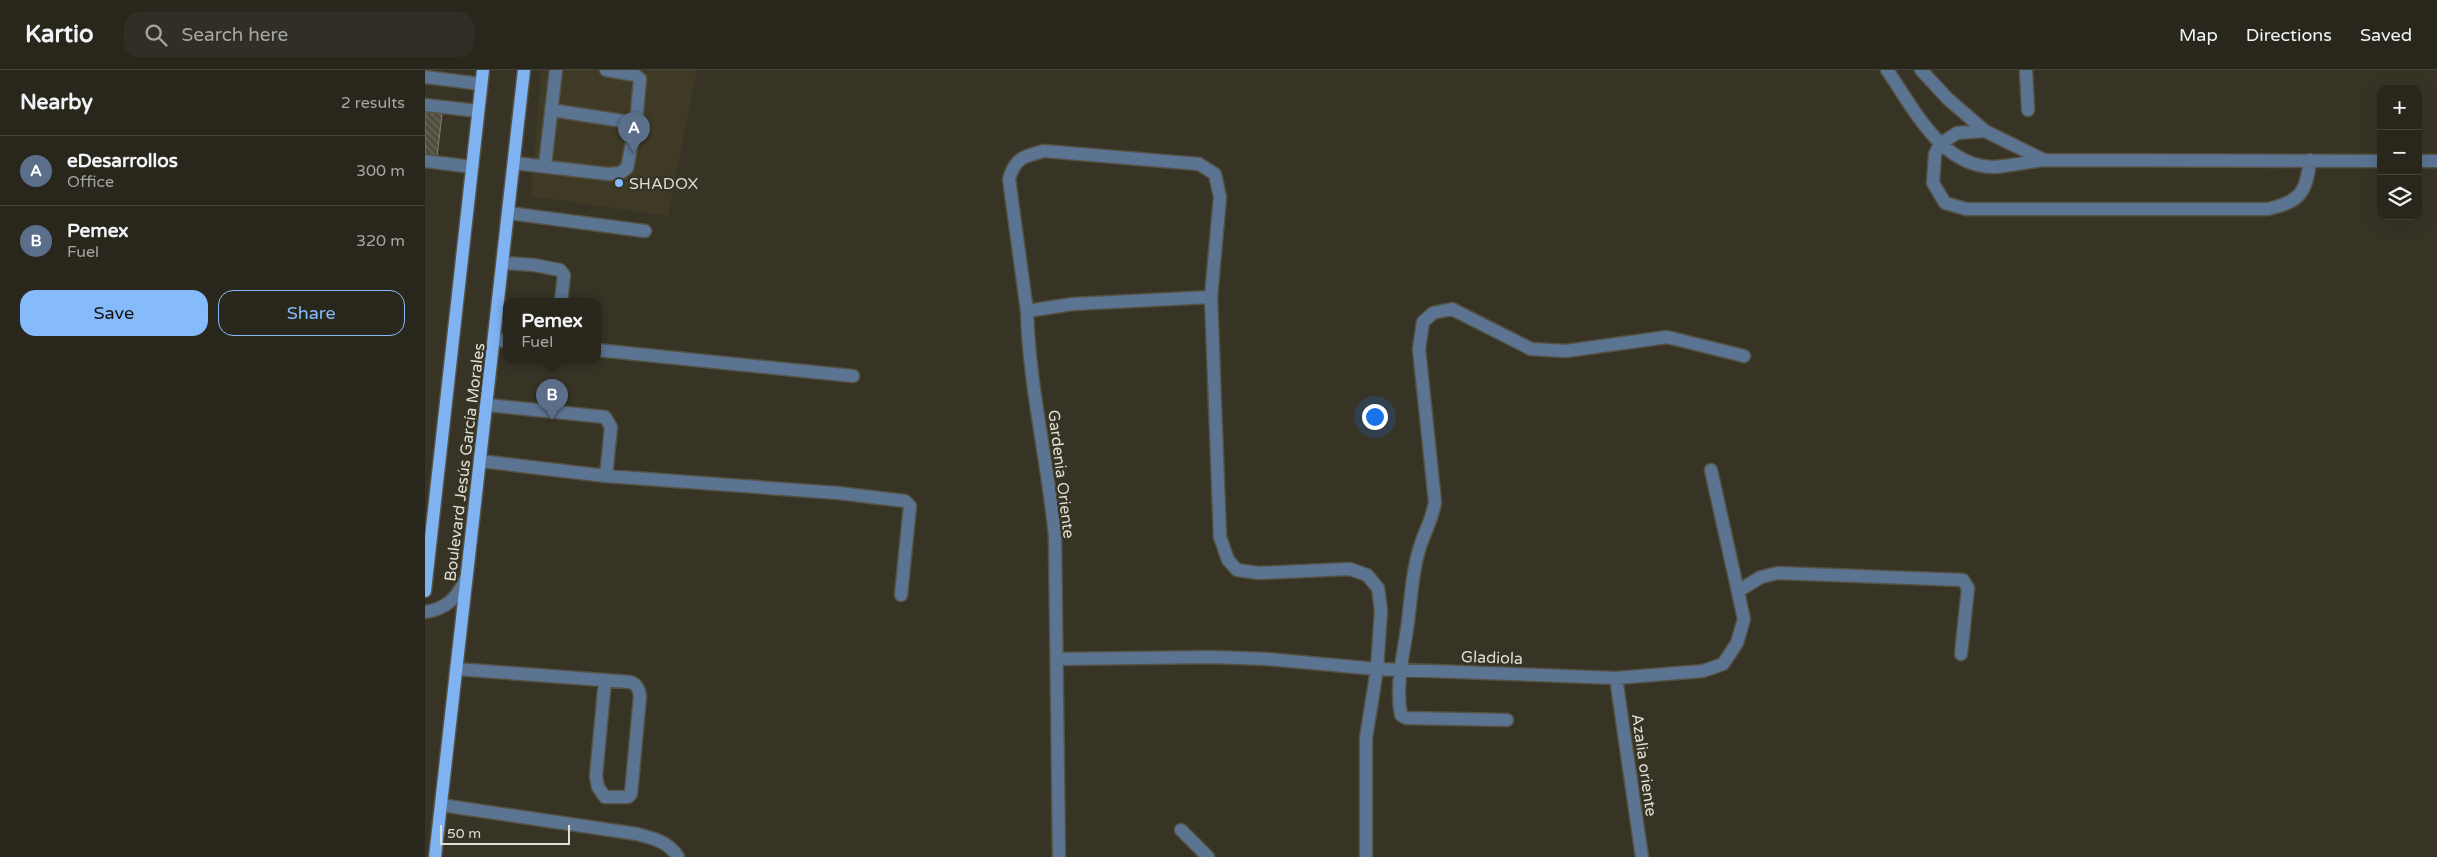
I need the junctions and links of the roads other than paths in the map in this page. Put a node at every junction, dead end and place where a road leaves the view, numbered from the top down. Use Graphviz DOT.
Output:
graph roads {
  1 [pos="483,70"];
  2 [pos="524,70"];
  3 [pos="556,70"];
  4 [pos="605,70"];
  5 [pos="1887,70"];
  6 [pos="1921,70"];
  7 [pos="2026,70"];
  8 [pos="425,78"];
  9 [pos="481,84"];
  10 [pos="425,105"];
  11 [pos="551,110"];
  12 [pos="2028,110"];
  13 [pos="478,111"];
  14 [pos="636,123"];
  15 [pos="1985,131"];
  16 [pos="1940,144"];
  17 [pos="2044,160"];
  18 [pos="2310,160"];
  19 [pos="2377,160"];
  20 [pos="425,161"];
  21 [pos="2422,161"];
  22 [pos="2437,161"];
  23 [pos="514,163"];
  24 [pos="545,165"];
  25 [pos="472,167"];
  26 [pos="508,214"];
  27 [pos="645,231"];
  28 [pos="503,263"];
  29 [pos="1211,297"];
  30 [pos="561,298"];
  31 [pos="1027,311"];
  32 [pos="501,340"];
  33 [pos="601,350"];
  34 [pos="1744,356"];
  35 [pos="853,376"];
  36 [pos="487,405"];
  37 [pos="480,461"];
  38 [pos="1711,470"];
  39 [pos="607,476"];
  40 [pos="466,578"];
  41 [pos="425,590"];
  42 [pos="1738,592"];
  43 [pos="901,595"];
  44 [pos="425,612"];
  45 [pos="1961,654"];
  46 [pos="1057,660"];
  47 [pos="455,669"];
  48 [pos="1377,669"];
  49 [pos="1401,670"];
  50 [pos="1616,678"];
  51 [pos="605,680"];
  52 [pos="1507,720"];
  53 [pos="441,805"];
  54 [pos="1181,830"];
  55 [pos="435,857"];
  56 [pos="678,857"];
  57 [pos="1059,857"];
  58 [pos="1208,857"];
  59 [pos="1367,857"];
  60 [pos="1642,857"];
  1 -- 9 [label="main road, Boulevard Jesús García Morales"];
  2 -- 23 [label="main road, Boulevard Jesús García Morales"];
  3 -- 11 [label="street"];
  4 -- 14 [label="street"];
  5 -- 16 [label="street"];
  6 -- 15 [label="street"];
  7 -- 12 [label="street"];
  8 -- 9 [label="street"];
  9 -- 13 [label="main road, Boulevard Jesús García Morales"];
  10 -- 13 [label="street"];
  11 -- 14 [label="street"];
  11 -- 24 [label="street"];
  13 -- 25 [label="main road, Boulevard Jesús García Morales"];
  14 -- 24 [label="street"];
  15 -- 16 [label="street"];
  15 -- 17 [label="street"];
  16 -- 17 [label="street"];
  16 -- 18 [label="street"];
  17 -- 18 [label="street"];
  18 -- 19 [label="street"];
  20 -- 25 [label="street"];
  21 -- 22 [label="street"];
  23 -- 24 [label="street"];
  23 -- 26 [label="main road, Boulevard Jesús García Morales"];
  25 -- 41 [label="main road, Boulevard Jesús García Morales"];
  26 -- 27 [label="street"];
  26 -- 28 [label="main road, Boulevard Jesús García Morales"];
  28 -- 30 [label="street"];
  28 -- 32 [label="main road, Boulevard Jesús García Morales"];
  29 -- 31 [label="street"];
  29 -- 31 [label="street, Gardenia Oriente"];
  29 -- 48 [label="street, Gardenia Oriente"];
  31 -- 46 [label="street, Gardenia Oriente"];
  32 -- 36 [label="main road, Boulevard Jesús García Morales"];
  33 -- 35 [label="street"];
  34 -- 49 [label="street"];
  36 -- 37 [label="main road, Boulevard Jesús García Morales"];
  36 -- 39 [label="street"];
  37 -- 39 [label="street"];
  37 -- 40 [label="main road, Boulevard Jesús García Morales"];
  38 -- 42 [label="street, Gladiola"];
  39 -- 43 [label="street"];
  40 -- 44 [label="street"];
  40 -- 47 [label="main road, Boulevard Jesús García Morales"];
  42 -- 45 [label="street"];
  42 -- 50 [label="street, Gladiola"];
  46 -- 48 [label="street, Gladiola"];
  46 -- 57 [label="street, Gardenia Oriente"];
  47 -- 51 [label="street"];
  47 -- 53 [label="main road, Boulevard Jesús García Morales"];
  48 -- 49 [label="street, Gladiola"];
  48 -- 59 [label="street, Gardenia Oriente"];
  49 -- 50 [label="street, Gladiola"];
  49 -- 52 [label="street"];
  50 -- 60 [label="street, Azalia oriente"];
  51 -- 51 [label="street"];
  53 -- 55 [label="main road, Boulevard Jesús García Morales"];
  53 -- 56 [label="street"];
  54 -- 58 [label="street"];
}
